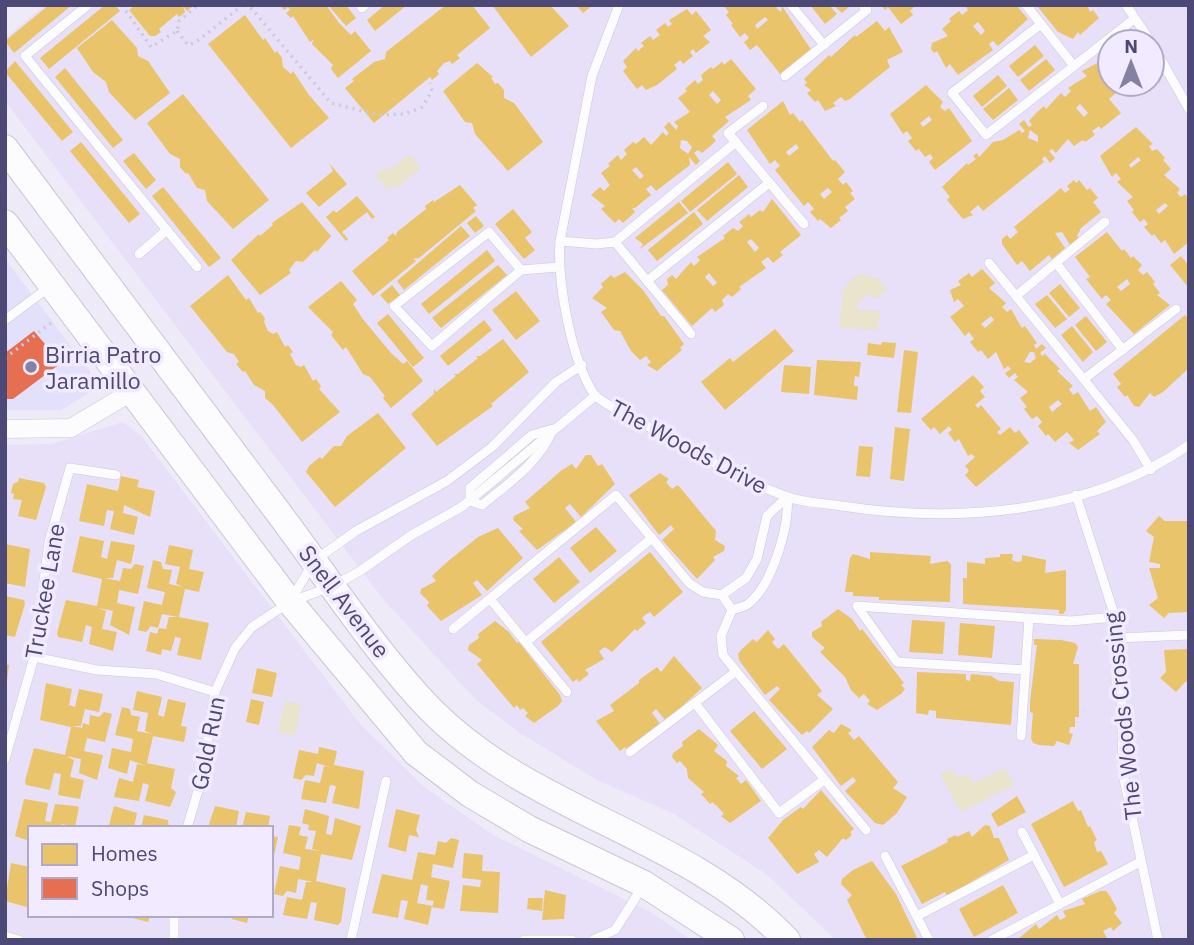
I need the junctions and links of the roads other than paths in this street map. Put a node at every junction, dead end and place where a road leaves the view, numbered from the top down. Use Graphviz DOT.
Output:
graph roads {
  1 [pos="88,5"];
  2 [pos="359,5"];
  3 [pos="365,5"];
  4 [pos="792,5"];
  5 [pos="863,5"];
  6 [pos="1026,5"];
  7 [pos="1126,5"];
  8 [pos="615,7"];
  9 [pos="1135,19"];
  10 [pos="1041,24"];
  11 [pos="1141,28"];
  12 [pos="824,45"];
  13 [pos="1074,66"];
  14 [pos="1166,68"];
  15 [pos="785,76"];
  16 [pos="763,106"];
  17 [pos="1189,109"];
  18 [pos="736,142"];
  19 [pos="5,148"];
  20 [pos="769,183"];
  21 [pos="1105,222"];
  22 [pos="5,223"];
  23 [pos="804,225"];
  24 [pos="167,230"];
  25 [pos="560,241"];
  26 [pos="615,242"];
  27 [pos="139,254"];
  28 [pos="989,263"];
  29 [pos="1056,263"];
  30 [pos="197,267"];
  31 [pos="558,267"];
  32 [pos="520,270"];
  33 [pos="647,281"];
  34 [pos="52,285"];
  35 [pos="1016,296"];
  36 [pos="1176,309"];
  37 [pos="5,320"];
  38 [pos="691,334"];
  39 [pos="1123,349"];
  40 [pos="582,365"];
  41 [pos="1084,379"];
  42 [pos="133,391"];
  43 [pos="595,396"];
  44 [pos="5,429"];
  45 [pos="553,429"];
  46 [pos="1189,445"];
  47 [pos="492,447"];
  48 [pos="503,460"];
  49 [pos="1151,470"];
  50 [pos="116,475"];
  51 [pos="1076,495"];
  52 [pos="787,498"];
  53 [pos="470,500"];
  54 [pos="652,538"];
  55 [pos="314,561"];
  56 [pos="333,586"];
  57 [pos="722,595"];
  58 [pos="489,599"];
  59 [pos="290,602"];
  60 [pos="732,610"];
  61 [pos="1115,617"];
  62 [pos="1029,618"];
  63 [pos="453,629"];
  64 [pos="1189,635"];
  65 [pos="1117,638"];
  66 [pos="526,642"];
  67 [pos="34,657"];
  68 [pos="1026,670"];
  69 [pos="734,673"];
  70 [pos="215,692"];
  71 [pos="567,692"];
  72 [pos="695,703"];
  73 [pos="1021,736"];
  74 [pos="630,752"];
  75 [pos="5,759"];
  76 [pos="824,780"];
  77 [pos="386,781"];
  78 [pos="188,826"];
  79 [pos="866,830"];
  80 [pos="1021,832"];
  81 [pos="1034,855"];
  82 [pos="885,856"];
  83 [pos="1140,862"];
  84 [pos="644,884"];
  85 [pos="1059,904"];
  86 [pos="917,916"];
  87 [pos="174,917"];
  88 [pos="5,936"];
  89 [pos="19,940"];
  90 [pos="174,940"];
  91 [pos="351,940"];
  92 [pos="524,940"];
  93 [pos="572,940"];
  94 [pos="593,940"];
  95 [pos="731,940"];
  96 [pos="787,940"];
  97 [pos="929,940"];
  98 [pos="992,940"];
  99 [pos="1158,940"];
  1 -- 24 [label="lane"];
  2 -- 3 [label="lane"];
  4 -- 12 [label="lane"];
  5 -- 12 [label="lane"];
  6 -- 10 [label="lane"];
  7 -- 9 [label="lane"];
  8 -- 25 [label="lane, The Woods Drive"];
  9 -- 11 [label="lane"];
  9 -- 13 [label="lane"];
  10 -- 13 [label="lane"];
  10 -- 13 [label="lane"];
  12 -- 15 [label="lane"];
  14 -- 17 [label="lane"];
  16 -- 18 [label="lane"];
  18 -- 20 [label="lane"];
  18 -- 26 [label="lane"];
  19 -- 55 [label="main road, Snell Avenue"];
  20 -- 23 [label="lane"];
  20 -- 33 [label="lane"];
  21 -- 29 [label="lane"];
  22 -- 34 [label="main road, Snell Avenue"];
  24 -- 27 [label="lane"];
  24 -- 30 [label="lane"];
  25 -- 26 [label="lane"];
  25 -- 31 [label="lane, The Woods Drive"];
  26 -- 33 [label="lane"];
  28 -- 35 [label="lane"];
  29 -- 35 [label="lane"];
  29 -- 39 [label="lane"];
  31 -- 32 [label="lane"];
  31 -- 40 [label="lane, The Woods Drive"];
  32 -- 32 [label="lane"];
  33 -- 38 [label="lane"];
  34 -- 37 [label="lane"];
  34 -- 42 [label="main road, Snell Avenue"];
  35 -- 41 [label="lane"];
  36 -- 39 [label="lane"];
  39 -- 41 [label="lane"];
  40 -- 43 [label="lane, The Woods Drive"];
  40 -- 47 [label="lane"];
  41 -- 49 [label="lane"];
  42 -- 44 [label="street"];
  42 -- 59 [label="main road, Snell Avenue"];
  43 -- 45 [label="lane, The Woods Drive"];
  43 -- 52 [label="lane, The Woods Drive"];
  45 -- 48 [label="lane, The Woods Drive"];
  45 -- 53 [label="lane, The Woods Drive"];
  46 -- 49 [label="lane, The Woods Drive"];
  47 -- 48 [label="lane"];
  47 -- 55 [label="lane"];
  48 -- 53 [label="lane, The Woods Drive"];
  49 -- 51 [label="lane, The Woods Drive"];
  50 -- 67 [label="lane, Truckee Lane"];
  51 -- 52 [label="lane, The Woods Drive"];
  51 -- 61 [label="lane, The Woods Crossing"];
  52 -- 57 [label="lane"];
  52 -- 60 [label="lane"];
  53 -- 56 [label="lane, The Woods Drive"];
  54 -- 57 [label="lane"];
  54 -- 58 [label="lane"];
  54 -- 66 [label="lane"];
  55 -- 56 [label="main road, Snell Avenue"];
  55 -- 59 [label="lane"];
  56 -- 59 [label="lane, The Woods Drive"];
  56 -- 96 [label="main road, Snell Avenue"];
  57 -- 60 [label="lane"];
  58 -- 63 [label="lane"];
  58 -- 66 [label="lane"];
  59 -- 70 [label="lane, Gold Run"];
  59 -- 84 [label="main road, Snell Avenue"];
  60 -- 69 [label="lane"];
  61 -- 62 [label="lane"];
  61 -- 65 [label="lane, The Woods Crossing"];
  62 -- 68 [label="lane"];
  62 -- 68 [label="lane"];
  64 -- 65 [label="lane"];
  65 -- 83 [label="lane, The Woods Crossing"];
  66 -- 71 [label="lane"];
  67 -- 70 [label="lane"];
  67 -- 75 [label="lane, Truckee Lane"];
  68 -- 73 [label="lane"];
  69 -- 72 [label="lane"];
  69 -- 76 [label="lane"];
  70 -- 78 [label="lane, Gold Run"];
  72 -- 74 [label="lane"];
  72 -- 76 [label="lane"];
  76 -- 79 [label="lane"];
  77 -- 91 [label="lane"];
  80 -- 81 [label="lane"];
  81 -- 85 [label="lane"];
  81 -- 86 [label="lane"];
  82 -- 86 [label="lane"];
  83 -- 85 [label="lane"];
  83 -- 99 [label="lane, The Woods Crossing"];
  84 -- 94 [label="lane"];
  84 -- 95 [label="main road, Snell Avenue"];
  85 -- 98 [label="lane"];
  86 -- 97 [label="lane"];
  87 -- 90 [label="lane"];
  88 -- 89 [label="lane"];
  92 -- 93 [label="lane"];
}
